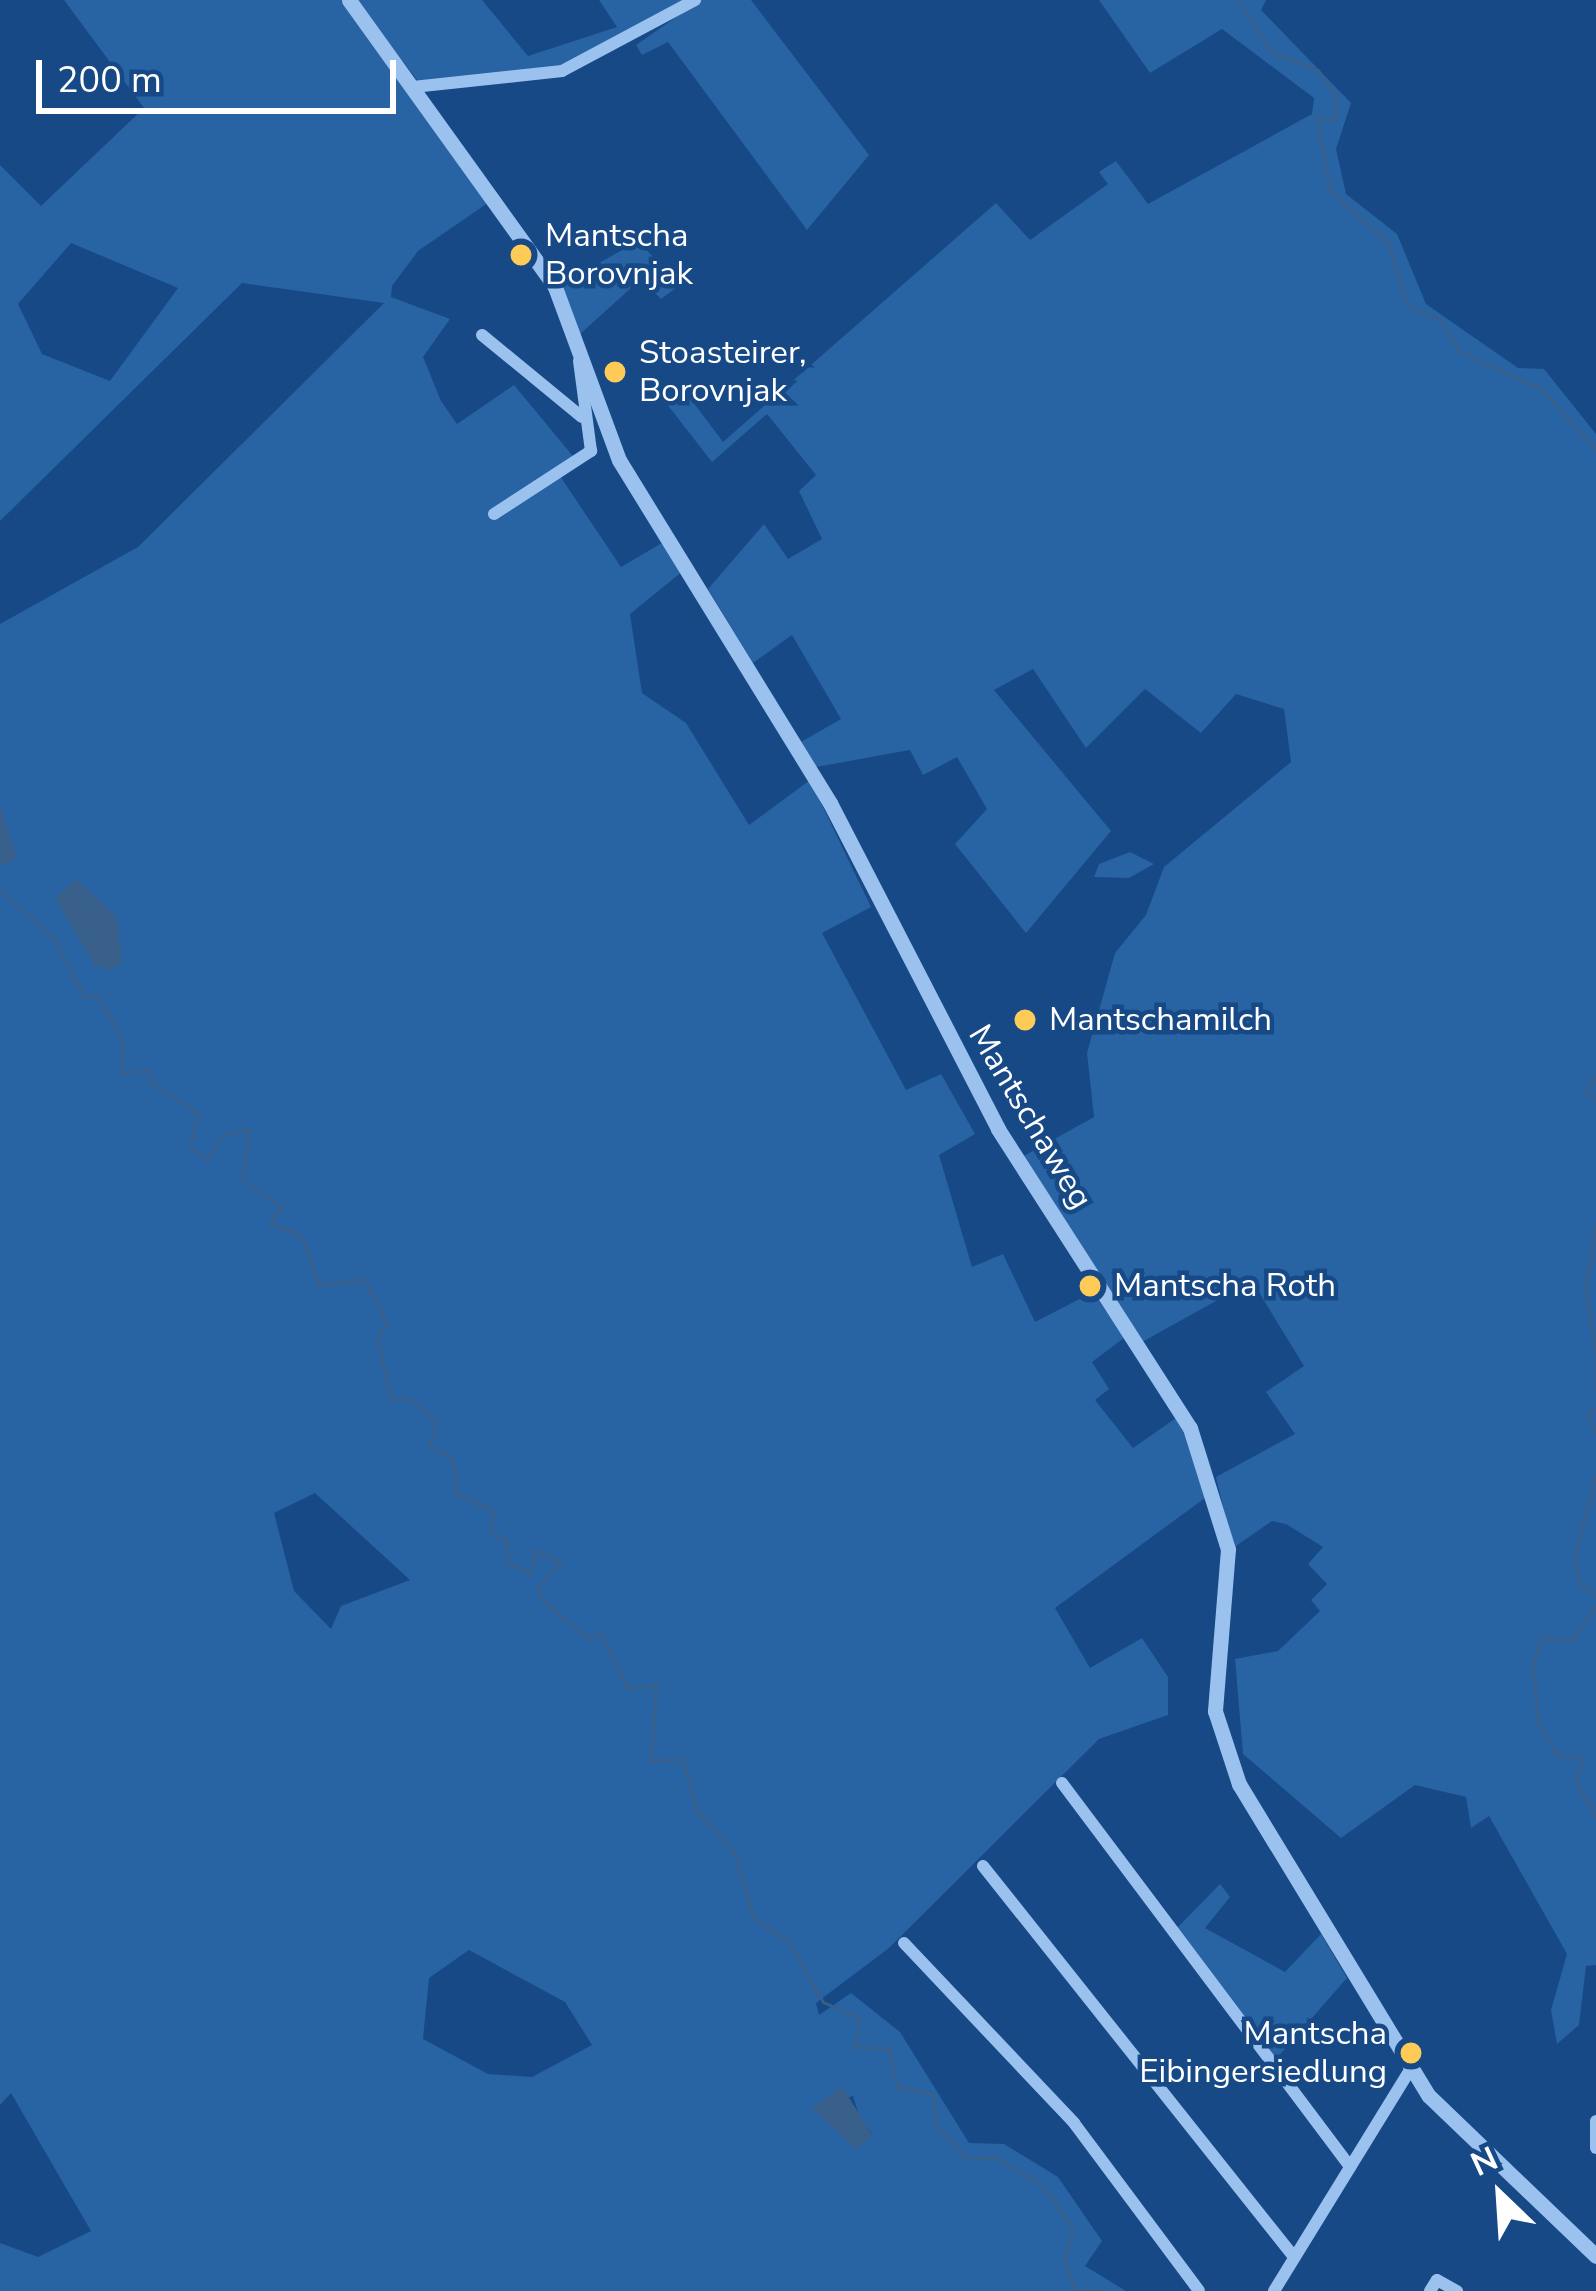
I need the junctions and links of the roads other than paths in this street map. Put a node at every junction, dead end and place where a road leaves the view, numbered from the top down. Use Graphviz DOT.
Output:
graph roads {
  1 [pos="349,0"];
  2 [pos="662,0"];
  3 [pos="695,0"];
  4 [pos="670,15"];
  5 [pos="413,87"];
  6 [pos="482,335"];
  7 [pos="579,358"];
  8 [pos="582,417"];
  9 [pos="591,438"];
  10 [pos="619,460"];
  11 [pos="494,514"];
  12 [pos="1062,1783"];
  13 [pos="983,1866"];
  14 [pos="904,1943"];
  15 [pos="1410,2070"];
  16 [pos="1596,2121"];
  17 [pos="1596,2148"];
  18 [pos="1350,2167"];
  19 [pos="1596,2255"];
  20 [pos="1294,2257"];
  21 [pos="1199,2291"];
  22 [pos="1274,2291"];
  23 [pos="1430,2291"];
  24 [pos="1457,2291"];
  1 -- 5 [label="street, Mantschaweg"];
  2 -- 4 [label="street"];
  3 -- 4 [label="street"];
  4 -- 5 [label="street"];
  5 -- 7 [label="street, Mantschaweg"];
  6 -- 8 [label="street"];
  7 -- 8 [label="street"];
  7 -- 10 [label="street, Mantschaweg"];
  8 -- 9 [label="street"];
  9 -- 10 [label="street"];
  9 -- 11 [label="street"];
  10 -- 15 [label="street, Mantschaweg"];
  12 -- 18 [label="street"];
  13 -- 20 [label="street"];
  14 -- 21 [label="street"];
  15 -- 18 [label="street"];
  15 -- 19 [label="street, Mantschaweg"];
  16 -- 17 [label="street"];
  18 -- 20 [label="street"];
  20 -- 22 [label="street"];
  23 -- 24 [label="street"];
}
